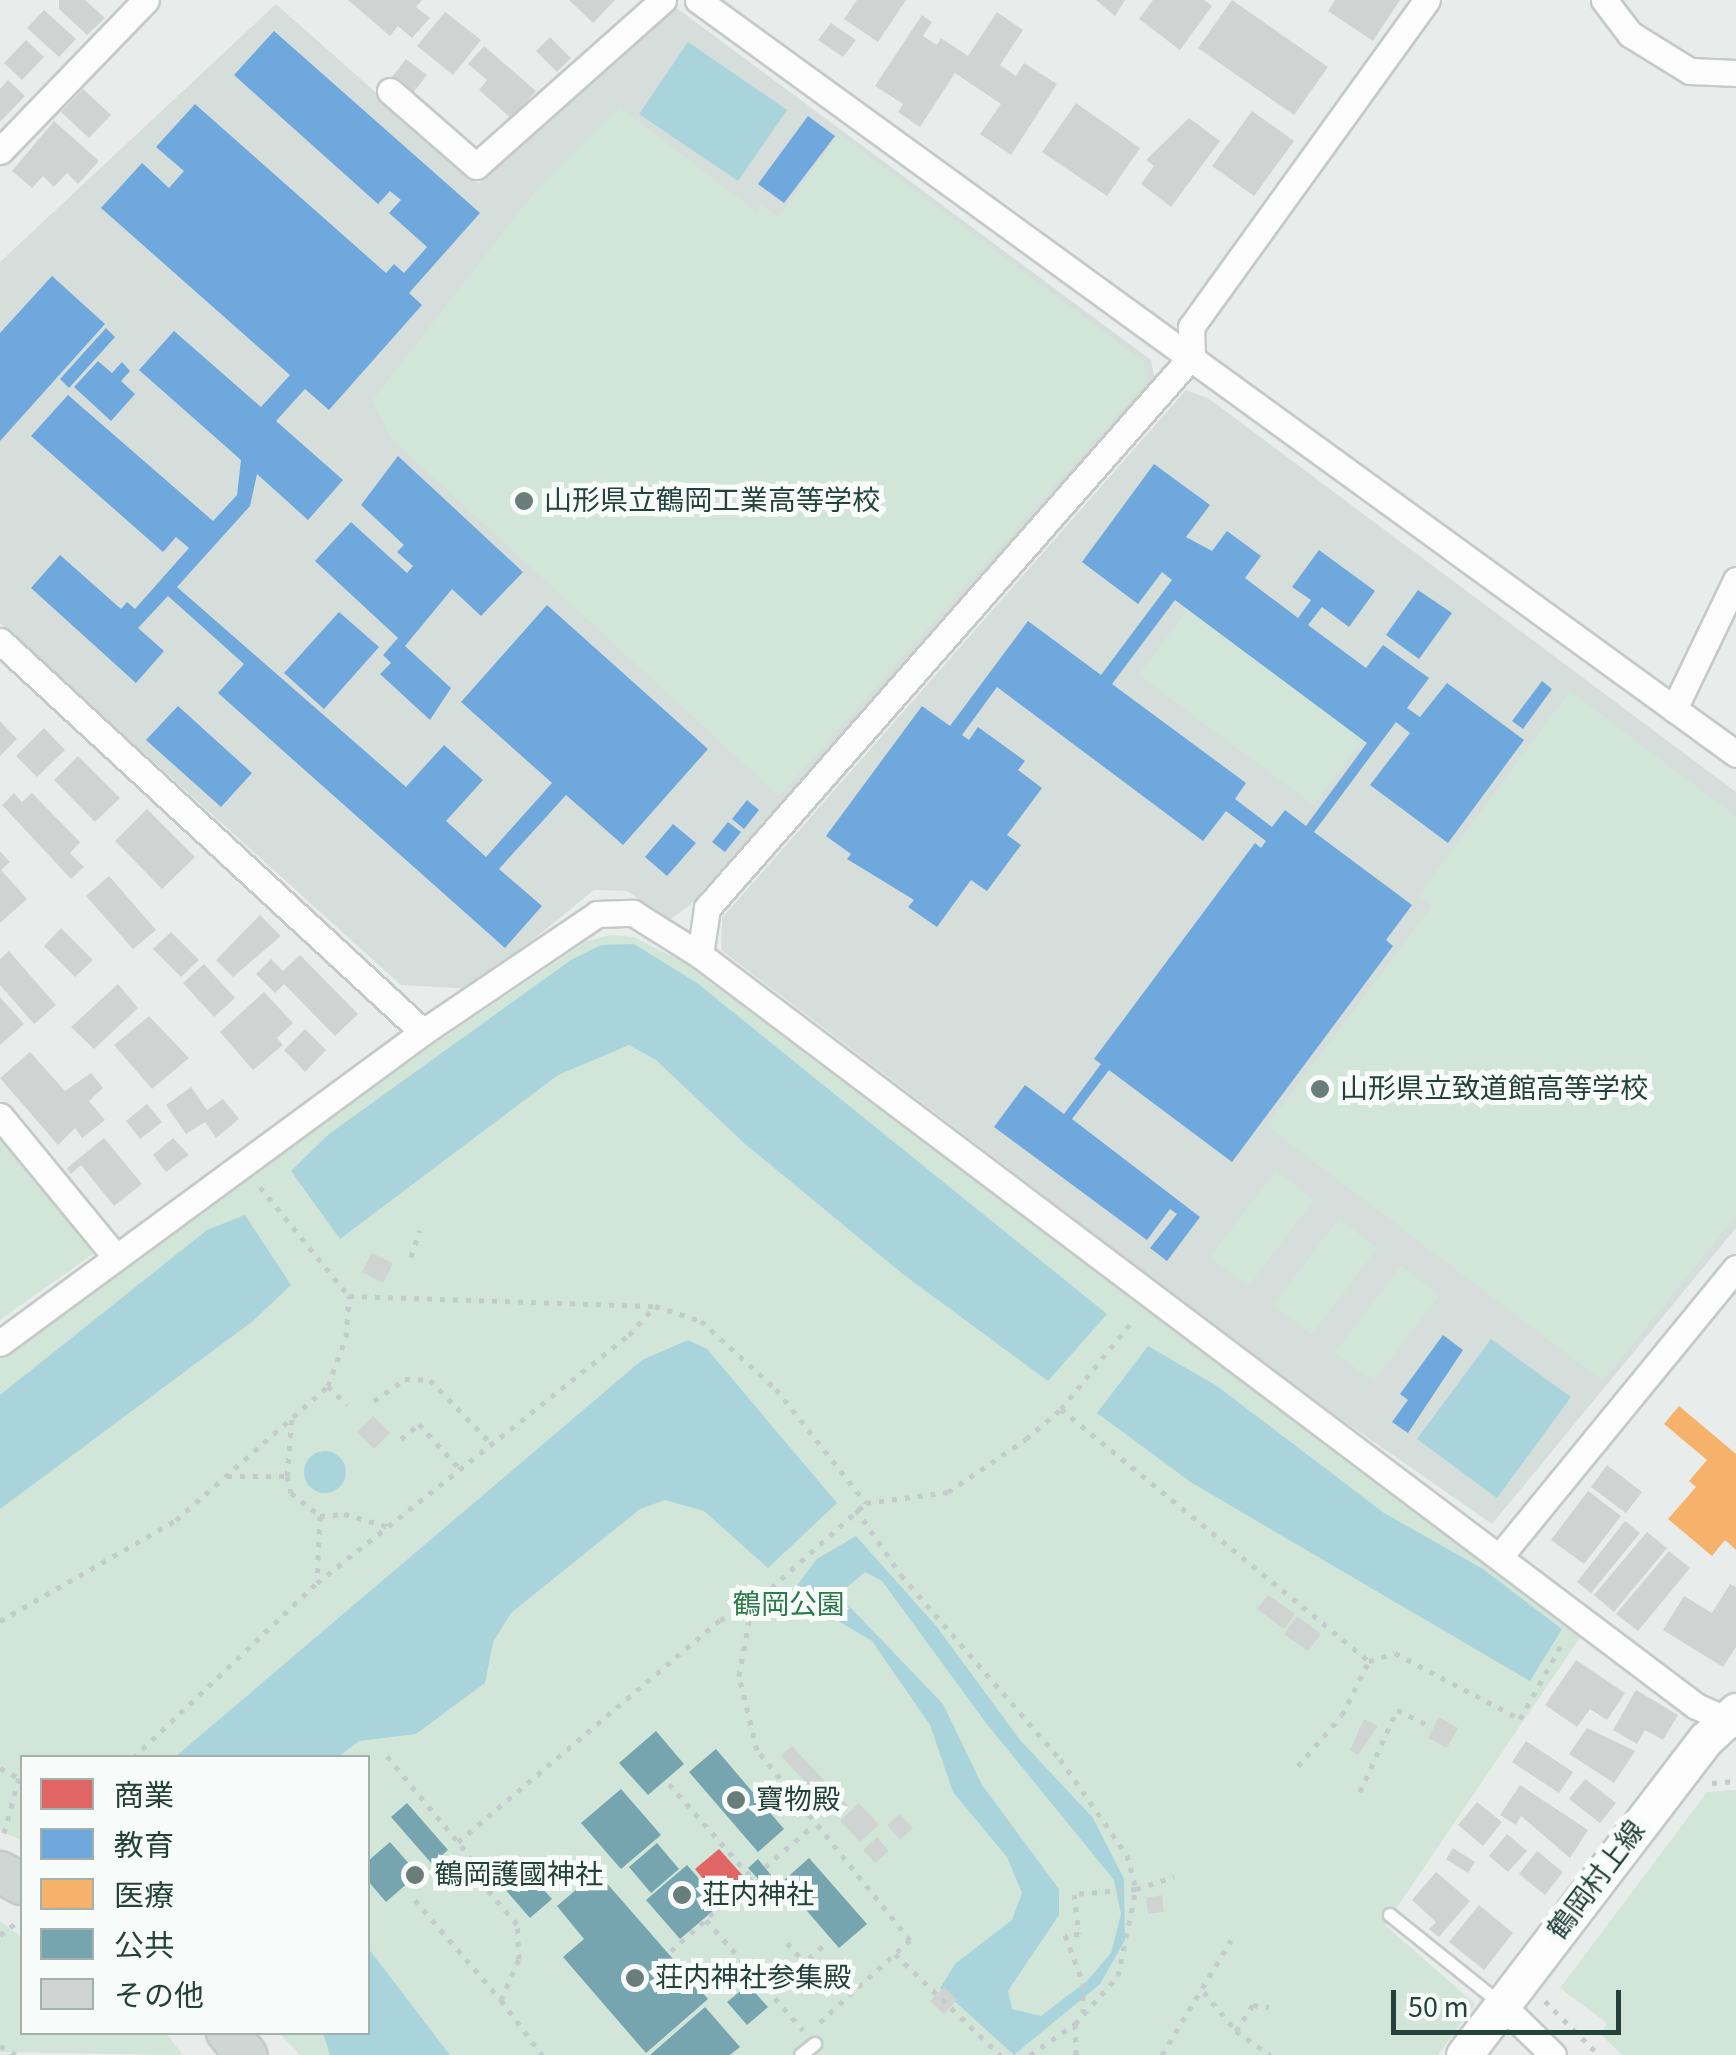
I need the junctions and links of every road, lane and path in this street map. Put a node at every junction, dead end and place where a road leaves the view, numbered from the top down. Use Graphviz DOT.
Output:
graph roads {
  1 [pos="146,0"];
  2 [pos="663,0"];
  3 [pos="698,0"];
  4 [pos="1427,0"];
  5 [pos="1604,0"];
  6 [pos="1736,73"];
  7 [pos="390,91"];
  8 [pos="0,151"];
  9 [pos="1192,356"];
  10 [pos="1736,580"];
  11 [pos="0,641"];
  12 [pos="1674,709"];
  13 [pos="1736,754"];
  14 [pos="700,955"];
  15 [pos="424,1032"];
  16 [pos="0,1116"];
  17 [pos="260,1187"];
  18 [pos="420,1230"];
  19 [pos="115,1256"];
  20 [pos="411,1257"];
  21 [pos="1736,1268"];
  22 [pos="349,1296"];
  23 [pos="655,1306"];
  24 [pos="1129,1325"];
  25 [pos="0,1343"];
  26 [pos="328,1386"];
  27 [pos="374,1401"];
  28 [pos="347,1404"];
  29 [pos="1061,1409"];
  30 [pos="293,1416"];
  31 [pos="400,1439"];
  32 [pos="489,1441"];
  33 [pos="458,1466"];
  34 [pos="223,1476"];
  35 [pos="286,1476"];
  36 [pos="866,1502"];
  37 [pos="856,1509"];
  38 [pos="320,1516"];
  39 [pos="390,1527"];
  40 [pos="1500,1556"];
  41 [pos="317,1583"];
  42 [pos="752,1605"];
  43 [pos="1579,1614"];
  44 [pos="0,1620"];
  45 [pos="1369,1661"];
  46 [pos="1733,1718"];
  47 [pos="1430,1726"];
  48 [pos="136,1755"];
  49 [pos="386,1756"];
  50 [pos="1298,1766"];
  51 [pos="0,1768"];
  52 [pos="1734,1779"];
  53 [pos="670,1784"];
  54 [pos="1706,1784"];
  55 [pos="1360,1792"];
  56 [pos="814,1826"];
  57 [pos="458,1842"];
  58 [pos="1,1856"];
  59 [pos="764,1867"];
  60 [pos="1174,1877"];
  61 [pos="1136,1890"];
  62 [pos="415,1900"];
  63 [pos="19,1903"];
  64 [pos="1390,1915"];
  65 [pos="706,1920"];
  66 [pos="0,1934"];
  67 [pos="1231,1940"];
  68 [pos="787,1943"];
  69 [pos="825,1944"];
  70 [pos="671,1950"];
  71 [pos="895,1954"];
  72 [pos="804,1962"];
  73 [pos="1556,1985"];
  74 [pos="1204,1992"];
  75 [pos="770,1993"];
  76 [pos="501,2000"];
  77 [pos="1502,2005"];
  78 [pos="1269,2008"];
  79 [pos="1082,2012"];
  80 [pos="1075,2024"];
  81 [pos="1236,2031"];
  82 [pos="229,2035"];
  83 [pos="815,2044"];
  84 [pos="0,2046"];
  85 [pos="16,2055"];
  86 [pos="246,2055"];
  87 [pos="542,2055"];
  88 [pos="801,2055"];
  89 [pos="1000,2055"];
  90 [pos="1030,2055"];
  91 [pos="1076,2055"];
  92 [pos="1162,2055"];
  93 [pos="1270,2055"];
  94 [pos="1464,2055"];
  95 [pos="1554,2055"];
  96 [pos="1599,2055"];
  1 -- 8 [label="street"];
  2 -- 7 [label="street"];
  3 -- 9 [label="street"];
  4 -- 9 [label="street"];
  5 -- 6 [label="street"];
  9 -- 12 [label="street"];
  9 -- 14 [label="street"];
  10 -- 12 [label="street"];
  11 -- 15 [label="street"];
  12 -- 13 [label="street"];
  14 -- 15 [label="street"];
  14 -- 40 [label="street"];
  15 -- 19 [label="street"];
  16 -- 19 [label="street"];
  17 -- 22 [label="path"];
  18 -- 20 [label="path"];
  19 -- 25 [label="street"];
  21 -- 40 [label="street"];
  22 -- 23 [label="path"];
  22 -- 26 [label="path"];
  23 -- 32 [label="path"];
  23 -- 36 [label="path"];
  24 -- 29 [label="path"];
  26 -- 28 [label="path"];
  26 -- 30 [label="path"];
  27 -- 32 [label="path"];
  29 -- 36 [label="path"];
  29 -- 45 [label="path"];
  30 -- 34 [label="path"];
  30 -- 35 [label="path"];
  31 -- 33 [label="path"];
  32 -- 33 [label="path"];
  33 -- 39 [label="path"];
  34 -- 35 [label="path"];
  34 -- 44 [label="path"];
  35 -- 38 [label="path"];
  36 -- 37 [label="path"];
  37 -- 42 [label="path"];
  37 -- 61 [label="path"];
  38 -- 39 [label="path"];
  38 -- 41 [label="path"];
  39 -- 41 [label="path"];
  40 -- 43 [label="street"];
  41 -- 48 [label="path"];
  42 -- 56 [label="path"];
  42 -- 57 [label="path"];
  43 -- 45 [label="path"];
  43 -- 46 [label="street"];
  45 -- 50 [label="path"];
  46 -- 77 [label="main road, 鶴岡村上線"];
  47 -- 55 [label="path"];
  49 -- 57 [label="path"];
  51 -- 58 [label="path"];
  52 -- 54 [label="path"];
  53 -- 65 [label="path"];
  56 -- 59 [label="path"];
  56 -- 71 [label="path"];
  57 -- 76 [label="path"];
  58 -- 63 [label="main road"];
  60 -- 61 [label="path"];
  61 -- 79 [label="path"];
  61 -- 79 [label="path"];
  62 -- 76 [label="path"];
  63 -- 66 [label="path"];
  64 -- 77 [label="lane"];
  65 -- 70 [label="path"];
  65 -- 75 [label="path"];
  67 -- 74 [label="path"];
  68 -- 72 [label="path"];
  69 -- 72 [label="path"];
  71 -- 75 [label="path"];
  71 -- 89 [label="path"];
  72 -- 75 [label="path"];
  73 -- 96 [label="path"];
  74 -- 81 [label="path"];
  74 -- 92 [label="path"];
  76 -- 87 [label="path"];
  77 -- 94 [label="main road, 鶴岡村上線"];
  77 -- 95 [label="street"];
  78 -- 81 [label="path"];
  79 -- 80 [label="path"];
  80 -- 90 [label="path"];
  80 -- 91 [label="path"];
  81 -- 93 [label="path"];
  82 -- 86 [label="main road"];
  83 -- 88 [label="lane"];
  84 -- 85 [label="path"];
}
